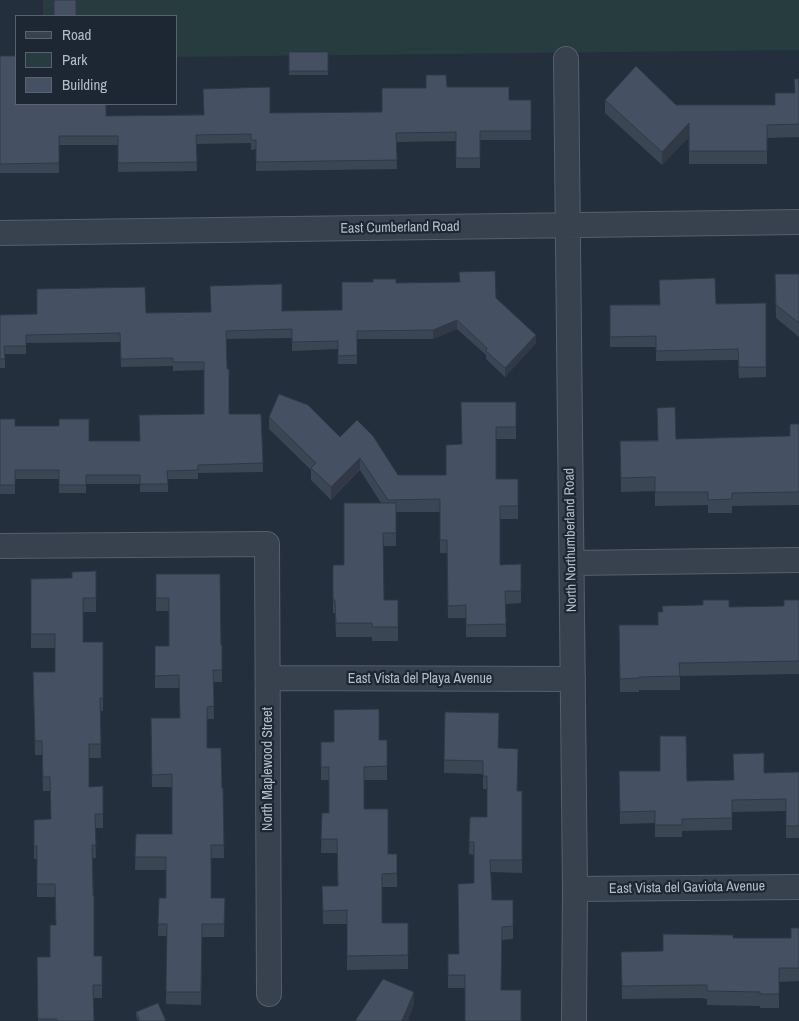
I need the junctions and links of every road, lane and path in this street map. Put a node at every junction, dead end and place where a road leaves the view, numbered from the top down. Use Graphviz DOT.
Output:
graph roads {
  1 [pos="566,59"];
  2 [pos="799,222"];
  3 [pos="567,226"];
  4 [pos="0,233"];
  5 [pos="0,546"];
  6 [pos="799,560"];
  7 [pos="572,563"];
  8 [pos="268,678"];
  9 [pos="572,679"];
  10 [pos="799,887"];
  11 [pos="575,890"];
  12 [pos="269,994"];
  13 [pos="574,1021"];
  1 -- 3 [label="street, North Northumberland Road"];
  2 -- 3 [label="street, East Cumberland Road"];
  3 -- 4 [label="street, East Cumberland Road"];
  3 -- 7 [label="street, North Northumberland Road"];
  5 -- 8 [label="street, North Maplewood Street"];
  6 -- 7 [label="street"];
  7 -- 9 [label="street, North Northumberland Road"];
  8 -- 9 [label="street, East Vista del Playa Avenue"];
  8 -- 12 [label="street, North Maplewood Street"];
  9 -- 11 [label="street, North Northumberland Road"];
  10 -- 11 [label="street, East Vista del Gaviota Avenue"];
  11 -- 13 [label="street, North Northumberland Road"];
}
